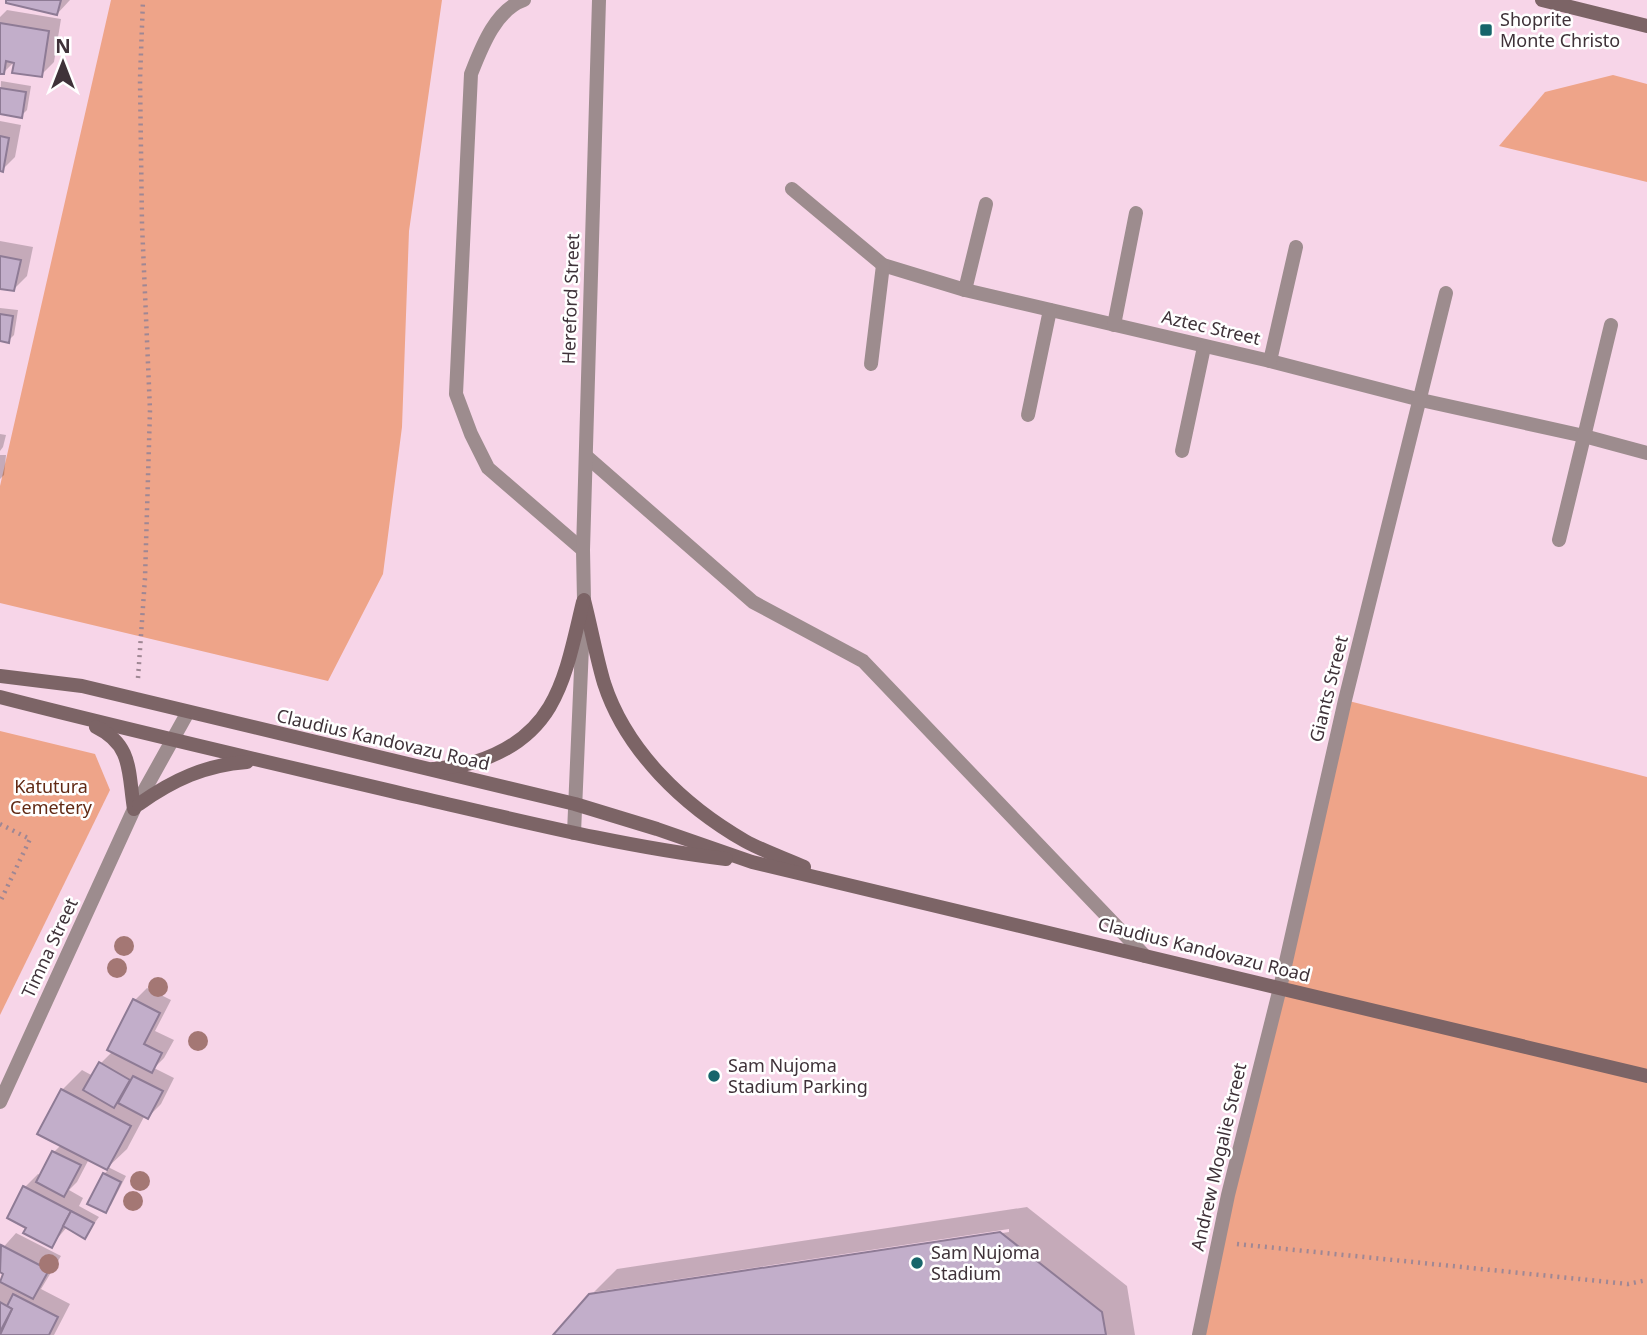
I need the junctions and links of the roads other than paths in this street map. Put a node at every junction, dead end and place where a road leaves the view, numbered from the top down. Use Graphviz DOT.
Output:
graph roads {
  1 [pos="524,0"];
  2 [pos="600,0"];
  3 [pos="1542,0"];
  4 [pos="1647,26"];
  5 [pos="792,189"];
  6 [pos="986,204"];
  7 [pos="1136,213"];
  8 [pos="1296,247"];
  9 [pos="883,265"];
  10 [pos="965,290"];
  11 [pos="1446,293"];
  12 [pos="1050,310"];
  13 [pos="1114,325"];
  14 [pos="1611,325"];
  15 [pos="1204,347"];
  16 [pos="1270,361"];
  17 [pos="871,364"];
  18 [pos="1420,400"];
  19 [pos="1028,415"];
  20 [pos="1584,436"];
  21 [pos="1182,451"];
  22 [pos="1647,453"];
  23 [pos="586,456"];
  24 [pos="1559,540"];
  25 [pos="583,550"];
  26 [pos="584,600"];
  27 [pos="0,676"];
  28 [pos="0,697"];
  29 [pos="188,712"];
  30 [pos="73,716"];
  31 [pos="173,740"];
  32 [pos="262,761"];
  33 [pos="424,770"];
  34 [pos="575,804"];
  35 [pos="137,806"];
  36 [pos="574,834"];
  37 [pos="752,862"];
  38 [pos="837,882"];
  39 [pos="1145,956"];
  40 [pos="1280,988"];
  41 [pos="1647,1076"];
  42 [pos="0,1102"];
  43 [pos="1199,1335"];
  1 -- 25 [label="street"];
  2 -- 23 [label="street, Hereford Street"];
  3 -- 4 [label="street"];
  5 -- 9 [label="street, Aztec Street"];
  6 -- 10 [label="street"];
  7 -- 13 [label="street"];
  8 -- 16 [label="street"];
  9 -- 10 [label="street, Aztec Street"];
  9 -- 17 [label="street"];
  10 -- 12 [label="street, Aztec Street"];
  11 -- 18 [label="street, Giants Street"];
  12 -- 13 [label="street, Aztec Street"];
  12 -- 19 [label="street"];
  13 -- 15 [label="street, Aztec Street"];
  14 -- 20 [label="street"];
  15 -- 16 [label="street, Aztec Street"];
  15 -- 21 [label="street"];
  16 -- 18 [label="street, Aztec Street"];
  18 -- 20 [label="street, Aztec Street"];
  18 -- 40 [label="street, Giants Street"];
  20 -- 22 [label="street, Aztec Street"];
  20 -- 24 [label="street"];
  23 -- 25 [label="street, Hereford Street"];
  23 -- 39 [label="street"];
  25 -- 26 [label="street, Hereford Street"];
  26 -- 33 [label="street"];
  26 -- 34 [label="street, Hereford Street"];
  26 -- 38 [label="street"];
  27 -- 29 [label="street, Claudius Kandovazu Road"];
  28 -- 30 [label="street, Claudius Kandovazu Road"];
  29 -- 31 [label="street, Timna Street"];
  29 -- 33 [label="street, Claudius Kandovazu Road"];
  30 -- 31 [label="street, Claudius Kandovazu Road"];
  30 -- 35 [label="street"];
  31 -- 32 [label="street, Claudius Kandovazu Road"];
  31 -- 35 [label="street, Timna Street"];
  32 -- 35 [label="street"];
  32 -- 36 [label="street, Claudius Kandovazu Road"];
  33 -- 34 [label="street, Claudius Kandovazu Road"];
  34 -- 36 [label="street, Hereford Street"];
  34 -- 37 [label="street, Claudius Kandovazu Road"];
  35 -- 42 [label="street, Timna Street"];
  36 -- 37 [label="street, Claudius Kandovazu Road"];
  37 -- 38 [label="street, Claudius Kandovazu Road"];
  38 -- 39 [label="street, Claudius Kandovazu Road"];
  39 -- 40 [label="street, Claudius Kandovazu Road"];
  40 -- 41 [label="street, Claudius Kandovazu Road"];
  40 -- 43 [label="street, Andrew Mogalie Street"];
}
